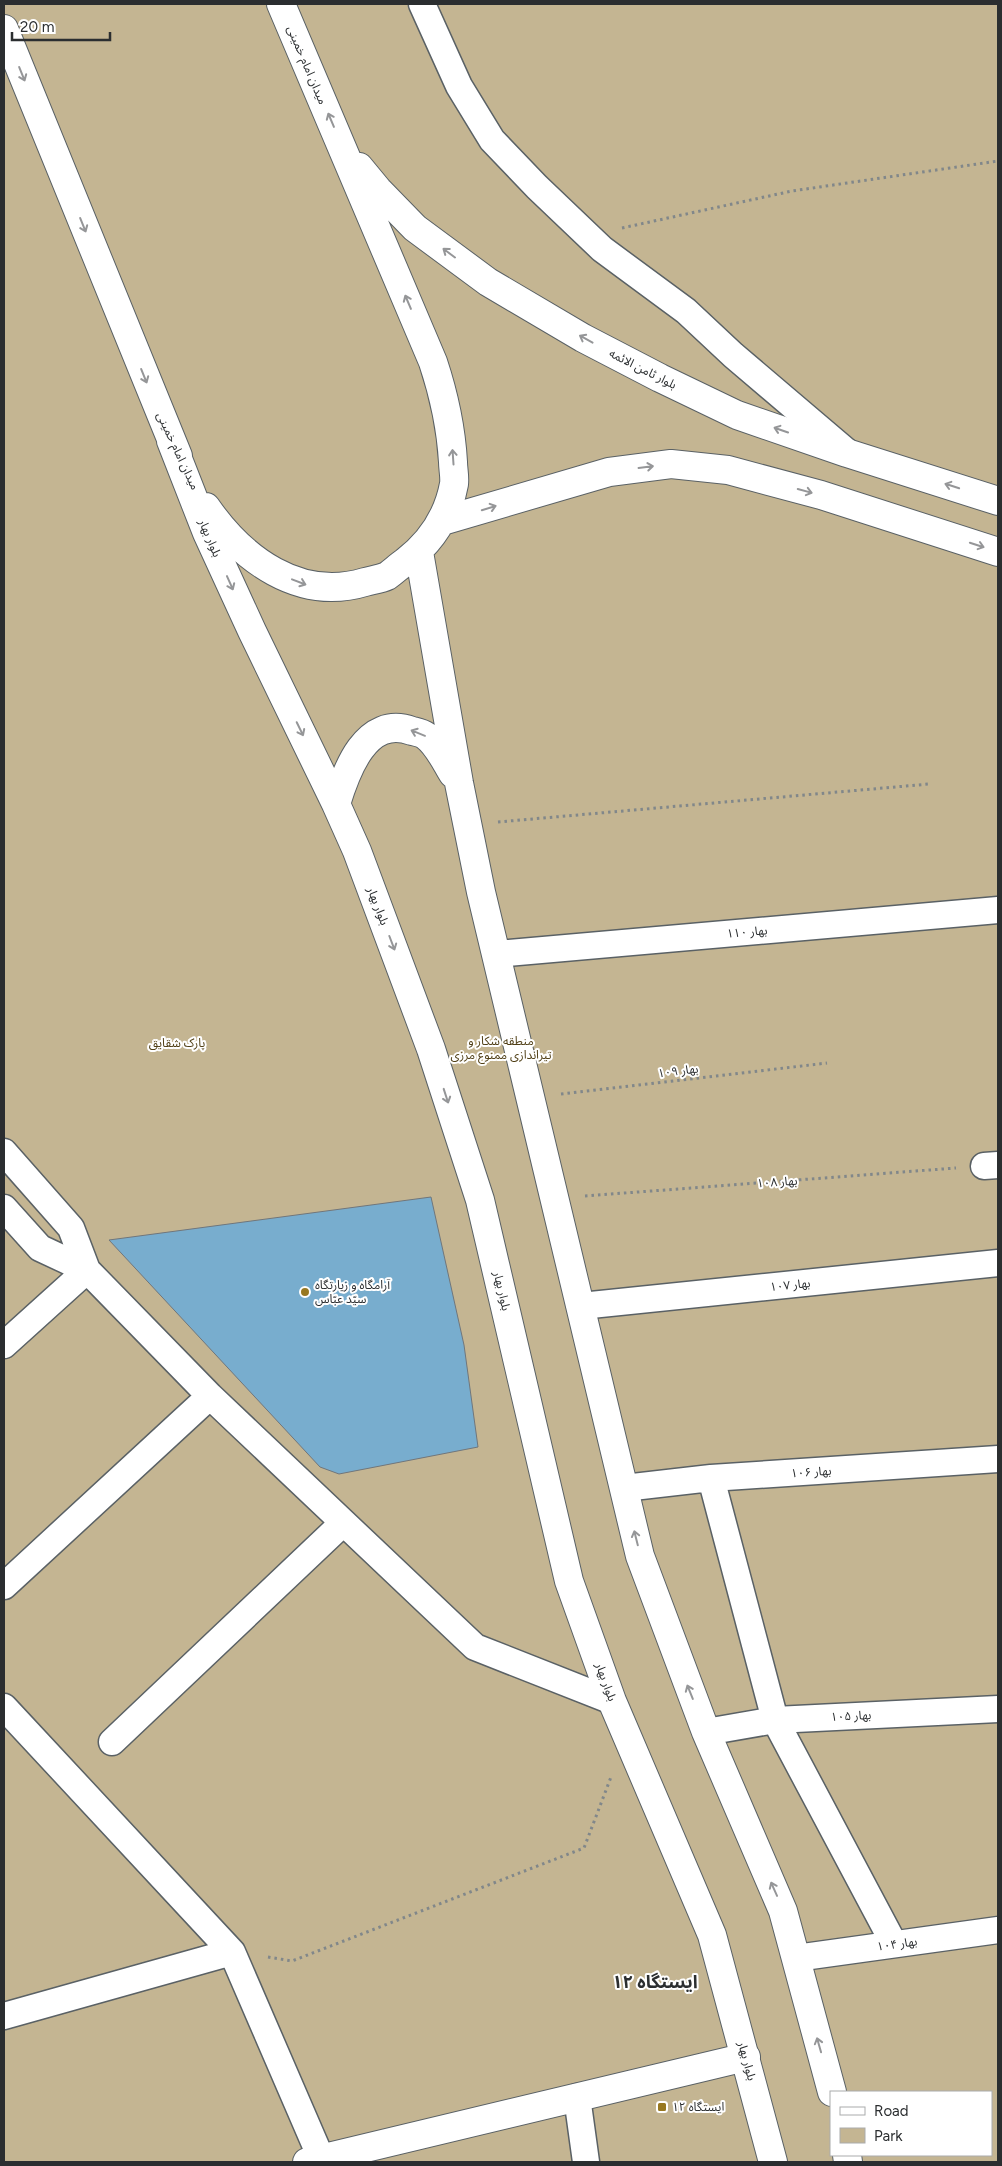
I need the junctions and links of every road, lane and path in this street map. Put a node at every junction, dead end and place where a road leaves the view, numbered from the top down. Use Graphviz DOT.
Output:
graph roads {
  1 [pos="281,4"];
  2 [pos="422,4"];
  3 [pos="4,29"];
  4 [pos="341,145"];
  5 [pos="998,161"];
  6 [pos="588,235"];
  7 [pos="171,441"];
  8 [pos="847,453"];
  9 [pos="998,501"];
  10 [pos="442,521"];
  11 [pos="419,552"];
  12 [pos="998,552"];
  13 [pos="459,783"];
  14 [pos="929,784"];
  15 [pos="336,804"];
  16 [pos="467,824"];
  17 [pos="998,910"];
  18 [pos="496,954"];
  19 [pos="827,1063"];
  20 [pos="530,1097"];
  21 [pos="4,1152"];
  22 [pos="991,1165"];
  23 [pos="555,1199"];
  24 [pos="4,1208"];
  25 [pos="998,1263"];
  26 [pos="87,1270"];
  27 [pos="581,1306"];
  28 [pos="4,1345"];
  29 [pos="210,1396"];
  30 [pos="998,1458"];
  31 [pos="712,1478"];
  32 [pos="624,1488"];
  33 [pos="343,1523"];
  34 [pos="4,1586"];
  35 [pos="612,1701"];
  36 [pos="4,1707"];
  37 [pos="998,1709"];
  38 [pos="774,1720"];
  39 [pos="706,1732"];
  40 [pos="627,1734"];
  41 [pos="112,1742"];
  42 [pos="998,1930"];
  43 [pos="894,1944"];
  44 [pos="232,1952"];
  45 [pos="796,1958"];
  46 [pos="4,2016"];
  47 [pos="746,2057"];
  48 [pos="832,2091"];
  49 [pos="577,2097"];
  50 [pos="314,2160"];
  51 [pos="586,2162"];
  52 [pos="773,2162"];
  4 -- 1 [label="main road, میدان امام خمینی, one-way"];
  2 -- 6 [label="street"];
  3 -- 7 [label="main road, میدان امام خمینی, one-way"];
  8 -- 4 [label="main road, بلوار ثامن الائمه, one-way"];
  10 -- 4 [label="main road, میدان امام خمینی, one-way"];
  5 -- 6 [label="path"];
  6 -- 8 [label="street"];
  7 -- 11 [label="main road, میدان امام خمینی, one-way"];
  7 -- 15 [label="main road, بلوار بهار, one-way"];
  9 -- 8 [label="main road, بلوار ثامن الائمه, one-way"];
  10 -- 11 [label="main road, میدان امام خمینی"];
  10 -- 12 [label="main road, one-way"];
  11 -- 13 [label="main road"];
  13 -- 15 [label="main road, one-way"];
  13 -- 16 [label="main road"];
  14 -- 16 [label="path"];
  15 -- 35 [label="main road, بلوار بهار, one-way"];
  16 -- 18 [label="main road"];
  17 -- 18 [label="street, بهار ۱۱۰"];
  18 -- 20 [label="main road"];
  19 -- 20 [label="path, بهار ۱۰۹"];
  20 -- 23 [label="main road"];
  21 -- 26 [label="street"];
  22 -- 23 [label="path, بهار ۱۰۸"];
  23 -- 27 [label="main road"];
  24 -- 26 [label="street"];
  25 -- 27 [label="street, بهار ۱۰۷"];
  26 -- 28 [label="street"];
  26 -- 29 [label="street"];
  27 -- 32 [label="main road"];
  29 -- 33 [label="street"];
  29 -- 34 [label="street"];
  30 -- 31 [label="street, بهار ۱۰۶"];
  31 -- 32 [label="street, بهار ۱۰۶"];
  31 -- 38 [label="street"];
  39 -- 32 [label="main road, one-way"];
  33 -- 35 [label="street"];
  33 -- 41 [label="street"];
  35 -- 40 [label="main road, بلوار بهار"];
  36 -- 44 [label="street"];
  37 -- 38 [label="street, بهار ۱۰۵"];
  38 -- 39 [label="street, بهار ۱۰۵"];
  38 -- 43 [label="street"];
  45 -- 39 [label="main road, one-way"];
  40 -- 44 [label="path"];
  40 -- 47 [label="main road, بلوار بهار"];
  42 -- 43 [label="street, بهار ۱۰۴"];
  43 -- 45 [label="street, بهار ۱۰۴"];
  44 -- 46 [label="street"];
  44 -- 50 [label="street"];
  48 -- 45 [label="main road, one-way"];
  47 -- 49 [label="main road"];
  47 -- 52 [label="main road, بلوار بهار"];
  49 -- 50 [label="main road"];
  49 -- 51 [label="street"];
}
